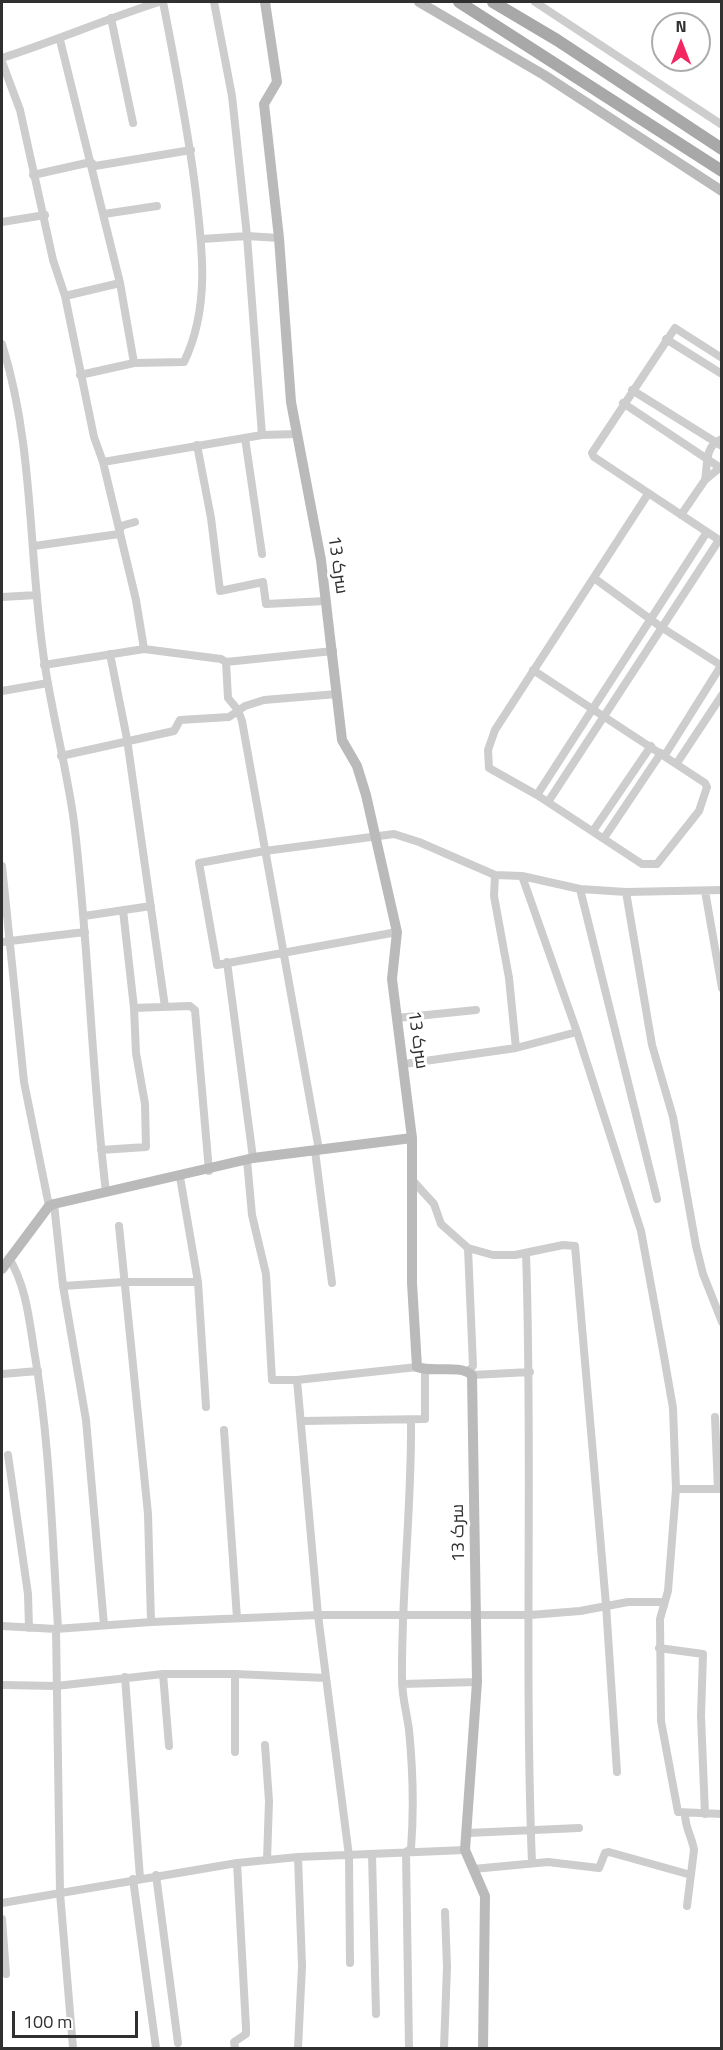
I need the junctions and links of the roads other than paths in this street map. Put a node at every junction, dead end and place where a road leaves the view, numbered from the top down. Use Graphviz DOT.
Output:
graph roads {
  1 [pos="159,2"];
  2 [pos="164,2"];
  3 [pos="214,2"];
  4 [pos="265,2"];
  5 [pos="419,2"];
  6 [pos="459,2"];
  7 [pos="493,2"];
  8 [pos="536,2"];
  9 [pos="111,18"];
  10 [pos="60,40"];
  11 [pos="2,60"];
  12 [pos="134,123"];
  13 [pos="722,125"];
  14 [pos="689,128"];
  15 [pos="679,143"];
  16 [pos="722,149"];
  17 [pos="190,150"];
  18 [pos="91,162"];
  19 [pos="722,171"];
  20 [pos="33,175"];
  21 [pos="722,191"];
  22 [pos="157,206"];
  23 [pos="104,214"];
  24 [pos="45,215"];
  25 [pos="2,222"];
  26 [pos="247,236"];
  27 [pos="279,238"];
  28 [pos="202,239"];
  29 [pos="120,283"];
  30 [pos="65,296"];
  31 [pos="666,339"];
  32 [pos="2,344"];
  33 [pos="722,358"];
  34 [pos="134,363"];
  35 [pos="722,374"];
  36 [pos="80,375"];
  37 [pos="632,390"];
  38 [pos="623,403"];
  39 [pos="297,434"];
  40 [pos="262,435"];
  41 [pos="245,438"];
  42 [pos="719,443"];
  43 [pos="197,445"];
  44 [pos="103,462"];
  45 [pos="708,462"];
  46 [pos="721,468"];
  47 [pos="705,480"];
  48 [pos="648,494"];
  49 [pos="681,515"];
  50 [pos="135,522"];
  51 [pos="707,532"];
  52 [pos="119,534"];
  53 [pos="720,541"];
  54 [pos="34,546"];
  55 [pos="262,554"];
  56 [pos="594,578"];
  57 [pos="37,595"];
  58 [pos="2,597"];
  59 [pos="326,601"];
  60 [pos="649,619"];
  61 [pos="661,627"];
  62 [pos="144,649"];
  63 [pos="333,651"];
  64 [pos="110,654"];
  65 [pos="226,662"];
  66 [pos="44,665"];
  67 [pos="721,665"];
  68 [pos="533,670"];
  69 [pos="48,683"];
  70 [pos="2,691"];
  71 [pos="337,694"];
  72 [pos="722,695"];
  73 [pos="592,708"];
  74 [pos="238,710"];
  75 [pos="603,716"];
  76 [pos="127,739"];
  77 [pos="651,746"];
  78 [pos="663,754"];
  79 [pos="61,756"];
  80 [pos="677,763"];
  81 [pos="537,795"];
  82 [pos="548,802"];
  83 [pos="593,831"];
  84 [pos="375,837"];
  85 [pos="604,838"];
  86 [pos="265,851"];
  87 [pos="2,866"];
  88 [pos="495,874"];
  89 [pos="522,876"];
  90 [pos="580,889"];
  91 [pos="722,890"];
  92 [pos="705,891"];
  93 [pos="626,892"];
  94 [pos="151,906"];
  95 [pos="123,910"];
  96 [pos="84,916"];
  97 [pos="85,932"];
  98 [pos="397,932"];
  99 [pos="5,942"];
  100 [pos="283,952"];
  101 [pos="227,962"];
  102 [pos="722,988"];
  103 [pos="165,1007"];
  104 [pos="135,1008"];
  105 [pos="476,1010"];
  106 [pos="397,1018"];
  107 [pos="577,1032"];
  108 [pos="516,1048"];
  109 [pos="404,1064"];
  110 [pos="412,1138"];
  111 [pos="101,1150"];
  112 [pos="317,1150"];
  113 [pos="250,1159"];
  114 [pos="208,1170"];
  115 [pos="180,1177"];
  116 [pos="414,1182"];
  117 [pos="106,1192"];
  118 [pos="657,1199"];
  119 [pos="52,1205"];
  120 [pos="118,1226"];
  121 [pos="468,1248"];
  122 [pos="526,1253"];
  123 [pos="9,1258"];
  124 [pos="2,1269"];
  125 [pos="124,1282"];
  126 [pos="198,1282"];
  127 [pos="332,1283"];
  128 [pos="63,1286"];
  129 [pos="722,1322"];
  130 [pos="421,1368"];
  131 [pos="38,1371"];
  132 [pos="530,1372"];
  133 [pos="2,1374"];
  134 [pos="470,1374"];
  135 [pos="297,1380"];
  136 [pos="206,1407"];
  137 [pos="715,1417"];
  138 [pos="411,1420"];
  139 [pos="302,1421"];
  140 [pos="224,1430"];
  141 [pos="8,1455"];
  142 [pos="676,1489"];
  143 [pos="720,1489"];
  144 [pos="606,1605"];
  145 [pos="664,1605"];
  146 [pos="477,1614"];
  147 [pos="402,1615"];
  148 [pos="530,1615"];
  149 [pos="318,1616"];
  150 [pos="237,1618"];
  151 [pos="151,1622"];
  152 [pos="104,1625"];
  153 [pos="2,1626"];
  154 [pos="29,1628"];
  155 [pos="57,1628"];
  156 [pos="659,1648"];
  157 [pos="164,1674"];
  158 [pos="235,1674"];
  159 [pos="125,1677"];
  160 [pos="326,1678"];
  161 [pos="477,1682"];
  162 [pos="402,1684"];
  163 [pos="2,1686"];
  164 [pos="56,1686"];
  165 [pos="265,1744"];
  166 [pos="169,1746"];
  167 [pos="235,1752"];
  168 [pos="616,1772"];
  169 [pos="685,1814"];
  170 [pos="705,1814"];
  171 [pos="722,1814"];
  172 [pos="579,1828"];
  173 [pos="531,1829"];
  174 [pos="468,1833"];
  175 [pos="465,1850"];
  176 [pos="406,1852"];
  177 [pos="372,1854"];
  178 [pos="349,1856"];
  179 [pos="298,1857"];
  180 [pos="267,1860"];
  181 [pos="237,1863"];
  182 [pos="532,1863"];
  183 [pos="473,1869"];
  184 [pos="156,1875"];
  185 [pos="691,1875"];
  186 [pos="136,1878"];
  187 [pos="60,1893"];
  188 [pos="2,1903"];
  189 [pos="687,1906"];
  190 [pos="445,1912"];
  191 [pos="2,1919"];
  192 [pos="350,1963"];
  193 [pos="6,1974"];
  194 [pos="376,2014"];
  195 [pos="178,2043"];
  196 [pos="73,2049"];
  197 [pos="156,2049"];
  198 [pos="236,2049"];
  199 [pos="298,2049"];
  200 [pos="409,2049"];
  201 [pos="444,2049"];
  202 [pos="483,2049"];
  1 -- 9 [label="street"];
  2 -- 17 [label="street"];
  3 -- 26 [label="street"];
  4 -- 27 [label="street, سرک 13"];
  5 -- 21 [label="street"];
  6 -- 15 [label="main road"];
  7 -- 14 [label="main road"];
  8 -- 13 [label="street"];
  9 -- 10 [label="street"];
  9 -- 12 [label="street"];
  10 -- 11 [label="street"];
  10 -- 18 [label="street"];
  11 -- 20 [label="street"];
  14 -- 15 [label="main road"];
  14 -- 16 [label="main road"];
  15 -- 19 [label="main road"];
  17 -- 18 [label="street"];
  17 -- 28 [label="street"];
  18 -- 20 [label="street"];
  18 -- 23 [label="street"];
  20 -- 24 [label="street"];
  22 -- 23 [label="street"];
  23 -- 29 [label="street"];
  24 -- 25 [label="street"];
  24 -- 30 [label="street"];
  26 -- 27 [label="street"];
  26 -- 28 [label="street"];
  26 -- 40 [label="street"];
  27 -- 39 [label="street, سرک 13"];
  28 -- 34 [label="street"];
  29 -- 30 [label="street"];
  29 -- 34 [label="street"];
  30 -- 36 [label="street"];
  31 -- 33 [label="street"];
  31 -- 35 [label="street"];
  31 -- 37 [label="street"];
  32 -- 54 [label="street"];
  34 -- 36 [label="street"];
  36 -- 44 [label="street"];
  37 -- 38 [label="street"];
  37 -- 42 [label="street"];
  38 -- 45 [label="street"];
  38 -- 48 [label="street"];
  39 -- 40 [label="street"];
  39 -- 59 [label="street, سرک 13"];
  40 -- 41 [label="street"];
  41 -- 43 [label="street"];
  41 -- 55 [label="street"];
  42 -- 45 [label="street"];
  43 -- 44 [label="street"];
  43 -- 59 [label="street"];
  44 -- 52 [label="street"];
  45 -- 46 [label="street"];
  45 -- 47 [label="street"];
  46 -- 47 [label="street"];
  47 -- 49 [label="street"];
  48 -- 49 [label="street"];
  48 -- 56 [label="street"];
  49 -- 51 [label="street"];
  50 -- 52 [label="street"];
  51 -- 53 [label="street"];
  51 -- 60 [label="street"];
  52 -- 54 [label="street"];
  52 -- 62 [label="street"];
  53 -- 61 [label="street"];
  54 -- 57 [label="street"];
  56 -- 60 [label="street"];
  56 -- 68 [label="street"];
  57 -- 58 [label="street"];
  57 -- 66 [label="street"];
  59 -- 63 [label="street, سرک 13"];
  60 -- 61 [label="street"];
  60 -- 73 [label="street"];
  61 -- 67 [label="street"];
  61 -- 75 [label="street"];
  62 -- 64 [label="street"];
  62 -- 65 [label="street"];
  63 -- 65 [label="street"];
  63 -- 71 [label="street, سرک 13"];
  64 -- 66 [label="street"];
  64 -- 76 [label="street"];
  65 -- 74 [label="street"];
  66 -- 69 [label="street"];
  67 -- 78 [label="street"];
  68 -- 73 [label="street"];
  68 -- 81 [label="street"];
  69 -- 70 [label="street"];
  69 -- 79 [label="street"];
  71 -- 74 [label="street"];
  71 -- 84 [label="street, سرک 13"];
  72 -- 80 [label="street"];
  73 -- 75 [label="street"];
  73 -- 81 [label="street"];
  74 -- 76 [label="street"];
  74 -- 86 [label="street"];
  75 -- 77 [label="street"];
  75 -- 82 [label="street"];
  76 -- 79 [label="street"];
  76 -- 94 [label="street"];
  77 -- 78 [label="street"];
  77 -- 83 [label="street"];
  78 -- 80 [label="street"];
  78 -- 85 [label="street"];
  79 -- 96 [label="street"];
  80 -- 85 [label="street"];
  81 -- 82 [label="street"];
  82 -- 83 [label="street"];
  83 -- 85 [label="street"];
  84 -- 86 [label="street"];
  84 -- 88 [label="street"];
  84 -- 98 [label="street, سرک 13"];
  86 -- 100 [label="street"];
  86 -- 101 [label="street"];
  87 -- 99 [label="street"];
  88 -- 89 [label="street"];
  88 -- 108 [label="street"];
  89 -- 90 [label="street"];
  89 -- 107 [label="street"];
  90 -- 93 [label="street"];
  90 -- 118 [label="street"];
  91 -- 92 [label="street"];
  92 -- 93 [label="street"];
  92 -- 102 [label="street"];
  93 -- 129 [label="street"];
  94 -- 95 [label="street"];
  94 -- 103 [label="street"];
  95 -- 96 [label="street"];
  95 -- 104 [label="street"];
  96 -- 97 [label="street"];
  97 -- 99 [label="street"];
  97 -- 111 [label="street"];
  98 -- 100 [label="street"];
  98 -- 106 [label="street, سرک 13"];
  99 -- 119 [label="street"];
  100 -- 101 [label="street"];
  100 -- 112 [label="street"];
  101 -- 113 [label="street"];
  103 -- 104 [label="street"];
  103 -- 114 [label="street"];
  104 -- 111 [label="street"];
  105 -- 106 [label="street"];
  106 -- 109 [label="street, سرک 13"];
  107 -- 108 [label="street"];
  107 -- 142 [label="street"];
  108 -- 109 [label="street"];
  109 -- 110 [label="street, سرک 13"];
  110 -- 112 [label="street"];
  110 -- 116 [label="street, سرک 13"];
  111 -- 117 [label="street"];
  112 -- 113 [label="street"];
  112 -- 127 [label="street"];
  113 -- 114 [label="street"];
  113 -- 135 [label="street"];
  114 -- 115 [label="street"];
  115 -- 117 [label="street"];
  115 -- 126 [label="street"];
  116 -- 121 [label="street"];
  116 -- 130 [label="street, سرک 13"];
  117 -- 119 [label="street"];
  119 -- 123 [label="street"];
  119 -- 128 [label="street"];
  120 -- 125 [label="street"];
  121 -- 122 [label="street"];
  121 -- 134 [label="street"];
  122 -- 132 [label="street"];
  122 -- 144 [label="street"];
  123 -- 124 [label="street"];
  123 -- 131 [label="street"];
  125 -- 126 [label="street"];
  125 -- 128 [label="street"];
  125 -- 151 [label="street"];
  126 -- 136 [label="street"];
  128 -- 152 [label="street"];
  130 -- 134 [label="street"];
  130 -- 135 [label="street"];
  130 -- 138 [label="street"];
  131 -- 133 [label="street"];
  131 -- 155 [label="street"];
  132 -- 134 [label="street"];
  132 -- 148 [label="street"];
  134 -- 146 [label="street, سرک 13"];
  135 -- 139 [label="street"];
  137 -- 143 [label="street"];
  138 -- 139 [label="street"];
  138 -- 147 [label="street"];
  139 -- 149 [label="street"];
  140 -- 150 [label="street"];
  141 -- 154 [label="street"];
  142 -- 143 [label="street"];
  142 -- 145 [label="street"];
  144 -- 145 [label="street"];
  144 -- 148 [label="street"];
  144 -- 168 [label="street"];
  145 -- 156 [label="street"];
  146 -- 147 [label="street"];
  146 -- 148 [label="street"];
  146 -- 161 [label="street, سرک 13"];
  147 -- 149 [label="street"];
  147 -- 162 [label="street"];
  148 -- 173 [label="street"];
  149 -- 150 [label="street"];
  149 -- 160 [label="street"];
  150 -- 151 [label="street"];
  151 -- 152 [label="street"];
  152 -- 155 [label="street"];
  153 -- 154 [label="street"];
  154 -- 155 [label="street"];
  155 -- 164 [label="street"];
  156 -- 169 [label="street"];
  156 -- 170 [label="street"];
  157 -- 158 [label="street"];
  157 -- 159 [label="street"];
  157 -- 166 [label="street"];
  158 -- 160 [label="street"];
  158 -- 167 [label="street"];
  159 -- 164 [label="street"];
  159 -- 186 [label="street"];
  160 -- 178 [label="street"];
  161 -- 162 [label="street"];
  161 -- 174 [label="street, سرک 13"];
  162 -- 176 [label="street"];
  163 -- 164 [label="street"];
  164 -- 187 [label="street"];
  165 -- 180 [label="street"];
  169 -- 170 [label="street"];
  169 -- 185 [label="street"];
  170 -- 171 [label="street"];
  172 -- 173 [label="street"];
  173 -- 174 [label="street"];
  173 -- 182 [label="street"];
  174 -- 175 [label="street, سرک 13"];
  175 -- 176 [label="street"];
  175 -- 183 [label="street"];
  176 -- 177 [label="street"];
  176 -- 200 [label="street"];
  177 -- 178 [label="street"];
  177 -- 194 [label="street"];
  178 -- 179 [label="street"];
  178 -- 192 [label="street"];
  179 -- 180 [label="street"];
  179 -- 199 [label="street"];
  180 -- 181 [label="street"];
  181 -- 184 [label="street"];
  181 -- 198 [label="street"];
  182 -- 183 [label="street"];
  182 -- 185 [label="street"];
  183 -- 202 [label="street"];
  184 -- 186 [label="street"];
  184 -- 195 [label="street"];
  185 -- 189 [label="street"];
  186 -- 187 [label="street"];
  186 -- 197 [label="street"];
  187 -- 188 [label="street"];
  187 -- 196 [label="street"];
  190 -- 201 [label="street"];
  191 -- 193 [label="street"];
}
